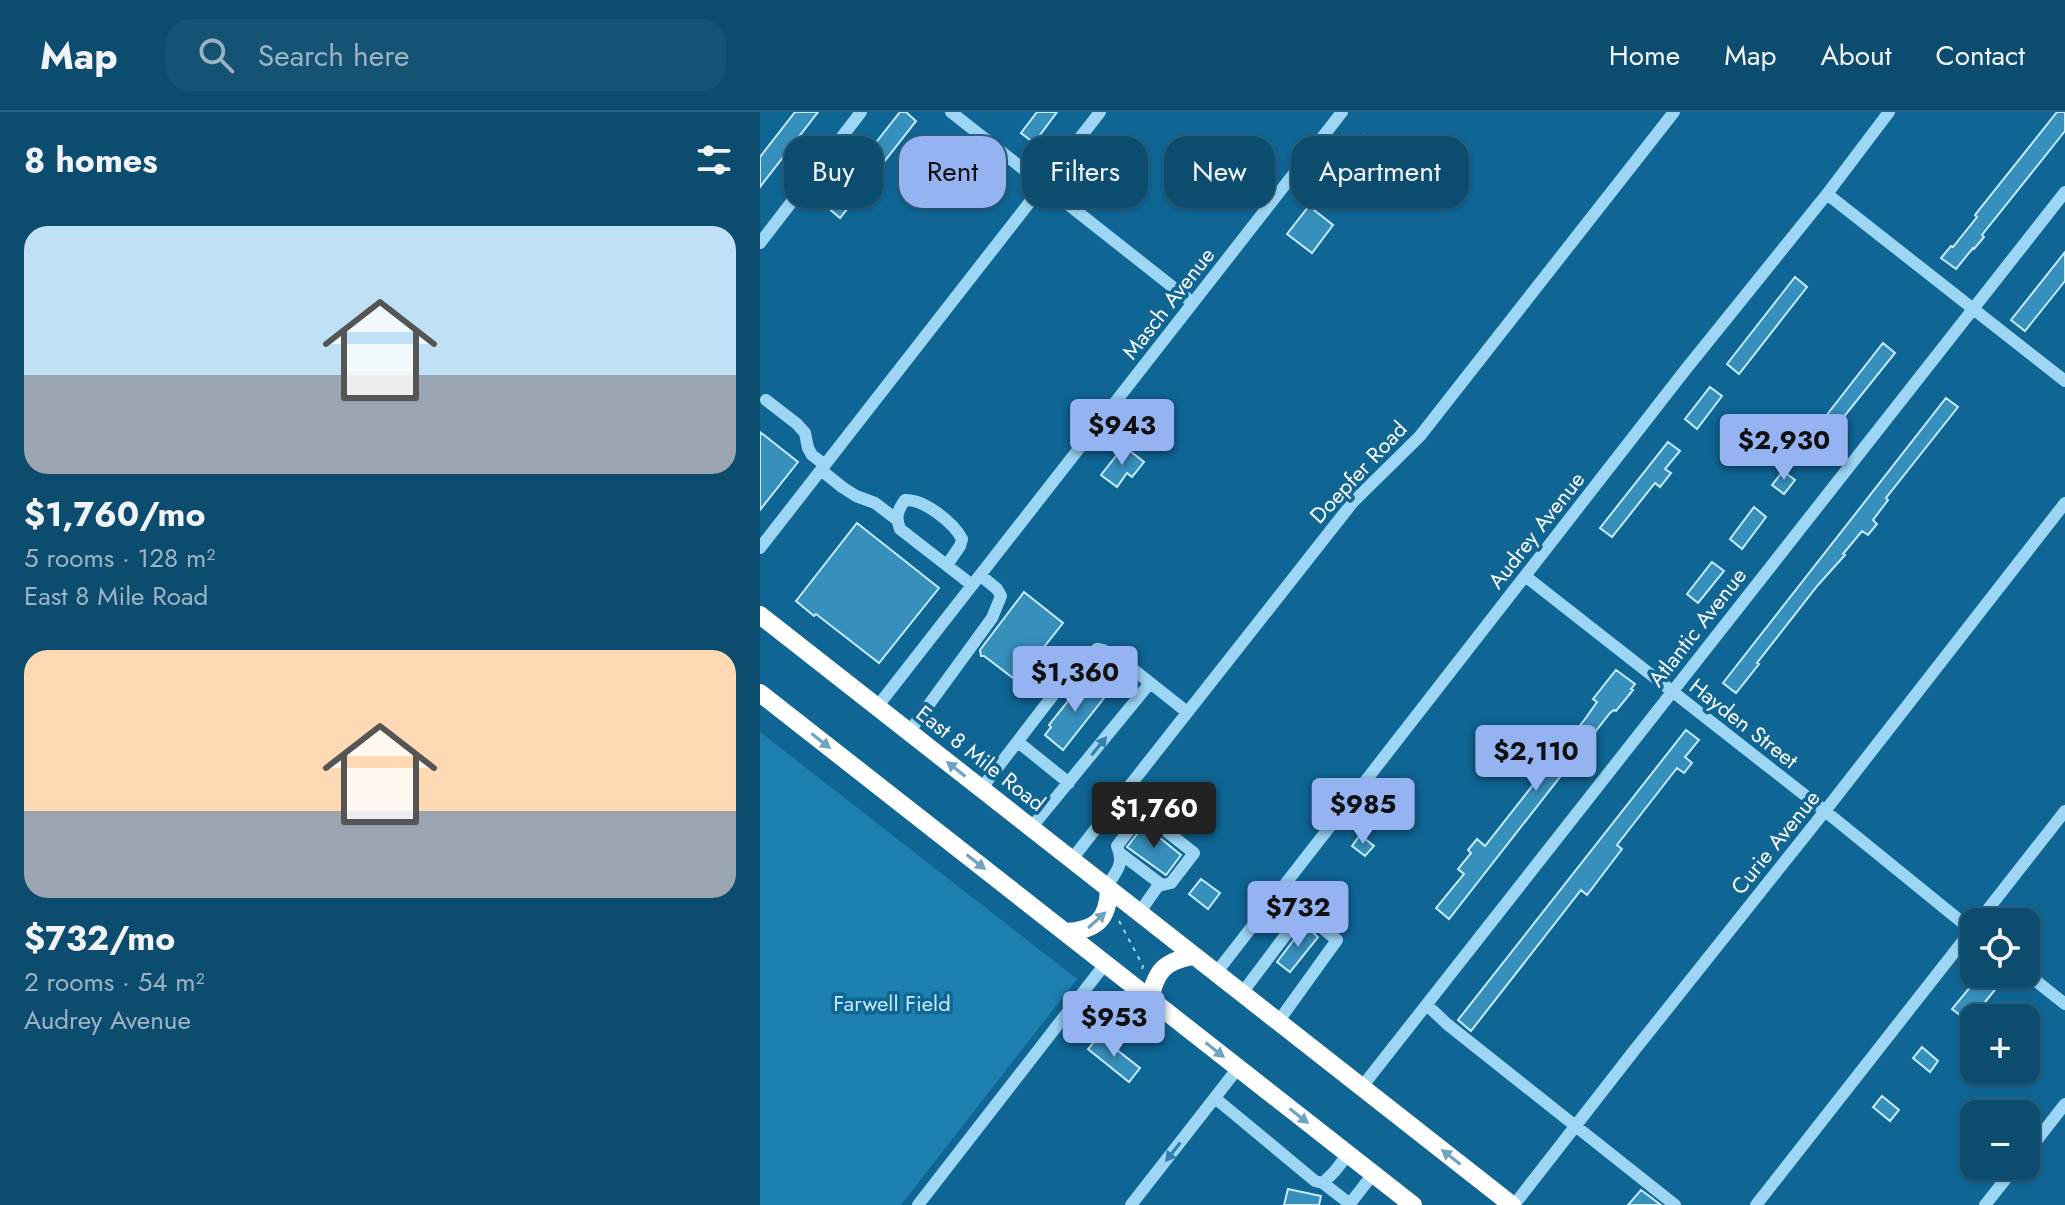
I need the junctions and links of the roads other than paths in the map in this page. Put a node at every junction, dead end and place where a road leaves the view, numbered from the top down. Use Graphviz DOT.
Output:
graph roads {
  1 [pos="861,112"];
  2 [pos="951,112"];
  3 [pos="1100,112"];
  4 [pos="1342,112"];
  5 [pos="1674,112"];
  6 [pos="1889,112"];
  7 [pos="1081,136"];
  8 [pos="1022,168"];
  9 [pos="2065,192"];
  10 [pos="1827,194"];
  11 [pos="1025,208"];
  12 [pos="1072,208"];
  13 [pos="760,243"];
  14 [pos="1193,303"];
  15 [pos="1972,310"];
  16 [pos="2065,381"];
  17 [pos="766,400"];
  18 [pos="823,468"];
  19 [pos="2065,503"];
  20 [pos="896,519"];
  21 [pos="760,548"];
  22 [pos="947,565"];
  23 [pos="1525,576"];
  24 [pos="976,580"];
  25 [pos="760,615"];
  26 [pos="1150,683"];
  27 [pos="1672,692"];
  28 [pos="760,693"];
  29 [pos="877,707"];
  30 [pos="1187,712"];
  31 [pos="909,732"];
  32 [pos="1018,742"];
  33 [pos="1069,783"];
  34 [pos="981,789"];
  35 [pos="1122,796"];
  36 [pos="1825,811"];
  37 [pos="2065,811"];
  38 [pos="1143,812"];
  39 [pos="1031,828"];
  40 [pos="1121,854"];
  41 [pos="1072,859"];
  42 [pos="1162,885"];
  43 [pos="1107,888"];
  44 [pos="1990,908"];
  45 [pos="1139,913"];
  46 [pos="1960,917"];
  47 [pos="1066,932"];
  48 [pos="1960,946"];
  49 [pos="1194,956"];
  50 [pos="1105,964"];
  51 [pos="1216,973"];
  52 [pos="2040,984"];
  53 [pos="1242,993"];
  54 [pos="1150,999"];
  55 [pos="2065,1004"];
  56 [pos="1427,1005"];
  57 [pos="1278,1022"];
  58 [pos="1238,1068"];
  59 [pos="1361,1088"];
  60 [pos="1215,1098"];
  61 [pos="2065,1104"];
  62 [pos="1575,1126"];
  63 [pos="2040,1136"];
  64 [pos="1348,1154"];
  65 [pos="1373,1174"];
  66 [pos="2005,1180"];
  67 [pos="1323,1183"];
  68 [pos="1349,1204"];
  69 [pos="918,1205"];
  70 [pos="1131,1205"];
  71 [pos="1413,1205"];
  72 [pos="1513,1205"];
  73 [pos="1675,1205"];
  74 [pos="1756,1205"];
  75 [pos="1985,1205"];
  1 -- 13 [label="street"];
  2 -- 8 [label="street"];
  3 -- 7 [label="street"];
  4 -- 14 [label="street, Masch Avenue"];
  5 -- 30 [label="street, Doepfer Road"];
  6 -- 10 [label="street, Audrey Avenue"];
  9 -- 15 [label="street, Atlantic Avenue"];
  10 -- 15 [label="street"];
  10 -- 23 [label="street, Audrey Avenue"];
  11 -- 18 [label="street"];
  12 -- 14 [label="street"];
  14 -- 24 [label="street, Masch Avenue"];
  15 -- 16 [label="street"];
  15 -- 27 [label="street, Atlantic Avenue"];
  17 -- 18 [label="street"];
  18 -- 20 [label="street"];
  18 -- 21 [label="street"];
  19 -- 36 [label="street, Curie Avenue"];
  20 -- 22 [label="street"];
  20 -- 22 [label="street"];
  22 -- 24 [label="street"];
  23 -- 27 [label="street, Hayden Street"];
  23 -- 51 [label="street, Audrey Avenue"];
  24 -- 29 [label="street, Masch Avenue"];
  24 -- 31 [label="street"];
  25 -- 29 [label="highway, East 8 Mile Road"];
  26 -- 30 [label="street"];
  26 -- 32 [label="street"];
  33 -- 26 [label="street, one-way"];
  27 -- 36 [label="street, Hayden Street"];
  27 -- 56 [label="street, Atlantic Avenue"];
  28 -- 47 [label="highway, one-way"];
  29 -- 31 [label="highway, East 8 Mile Road"];
  30 -- 35 [label="street, Doepfer Road"];
  34 -- 31 [label="highway, East 8 Mile Road, one-way"];
  32 -- 33 [label="street"];
  32 -- 34 [label="street"];
  33 -- 39 [label="street"];
  34 -- 39 [label="highway, East 8 Mile Road"];
  35 -- 38 [label="street"];
  35 -- 41 [label="street, Doepfer Road"];
  36 -- 46 [label="street, Hayden Street"];
  36 -- 62 [label="street, Curie Avenue"];
  37 -- 44 [label="street"];
  38 -- 40 [label="street"];
  38 -- 42 [label="street"];
  39 -- 41 [label="highway, East 8 Mile Road"];
  40 -- 42 [label="street"];
  40 -- 43 [label="street"];
  41 -- 43 [label="highway, East 8 Mile Road"];
  42 -- 45 [label="street"];
  43 -- 45 [label="highway, East 8 Mile Road"];
  47 -- 43 [label="highway, one-way"];
  45 -- 49 [label="highway, East 8 Mile Road"];
  47 -- 50 [label="highway"];
  48 -- 74 [label="street"];
  49 -- 51 [label="highway, East 8 Mile Road"];
  49 -- 54 [label="highway"];
  50 -- 54 [label="highway"];
  50 -- 69 [label="street"];
  51 -- 53 [label="highway, East 8 Mile Road"];
  52 -- 55 [label="street"];
  53 -- 57 [label="highway, East 8 Mile Road"];
  53 -- 57 [label="street"];
  54 -- 58 [label="highway, one-way"];
  56 -- 59 [label="street, Atlantic Avenue"];
  56 -- 62 [label="street"];
  57 -- 59 [label="highway, East 8 Mile Road"];
  58 -- 60 [label="street"];
  58 -- 64 [label="highway, one-way"];
  72 -- 59 [label="highway, East 8 Mile Road, one-way"];
  60 -- 67 [label="street"];
  60 -- 70 [label="street, one-way"];
  61 -- 63 [label="street"];
  62 -- 72 [label="street, Curie Avenue"];
  62 -- 73 [label="street"];
  64 -- 65 [label="highway"];
  64 -- 67 [label="street"];
  65 -- 68 [label="street"];
  65 -- 71 [label="highway"];
  66 -- 75 [label="street"];
  67 -- 68 [label="street"];
}
